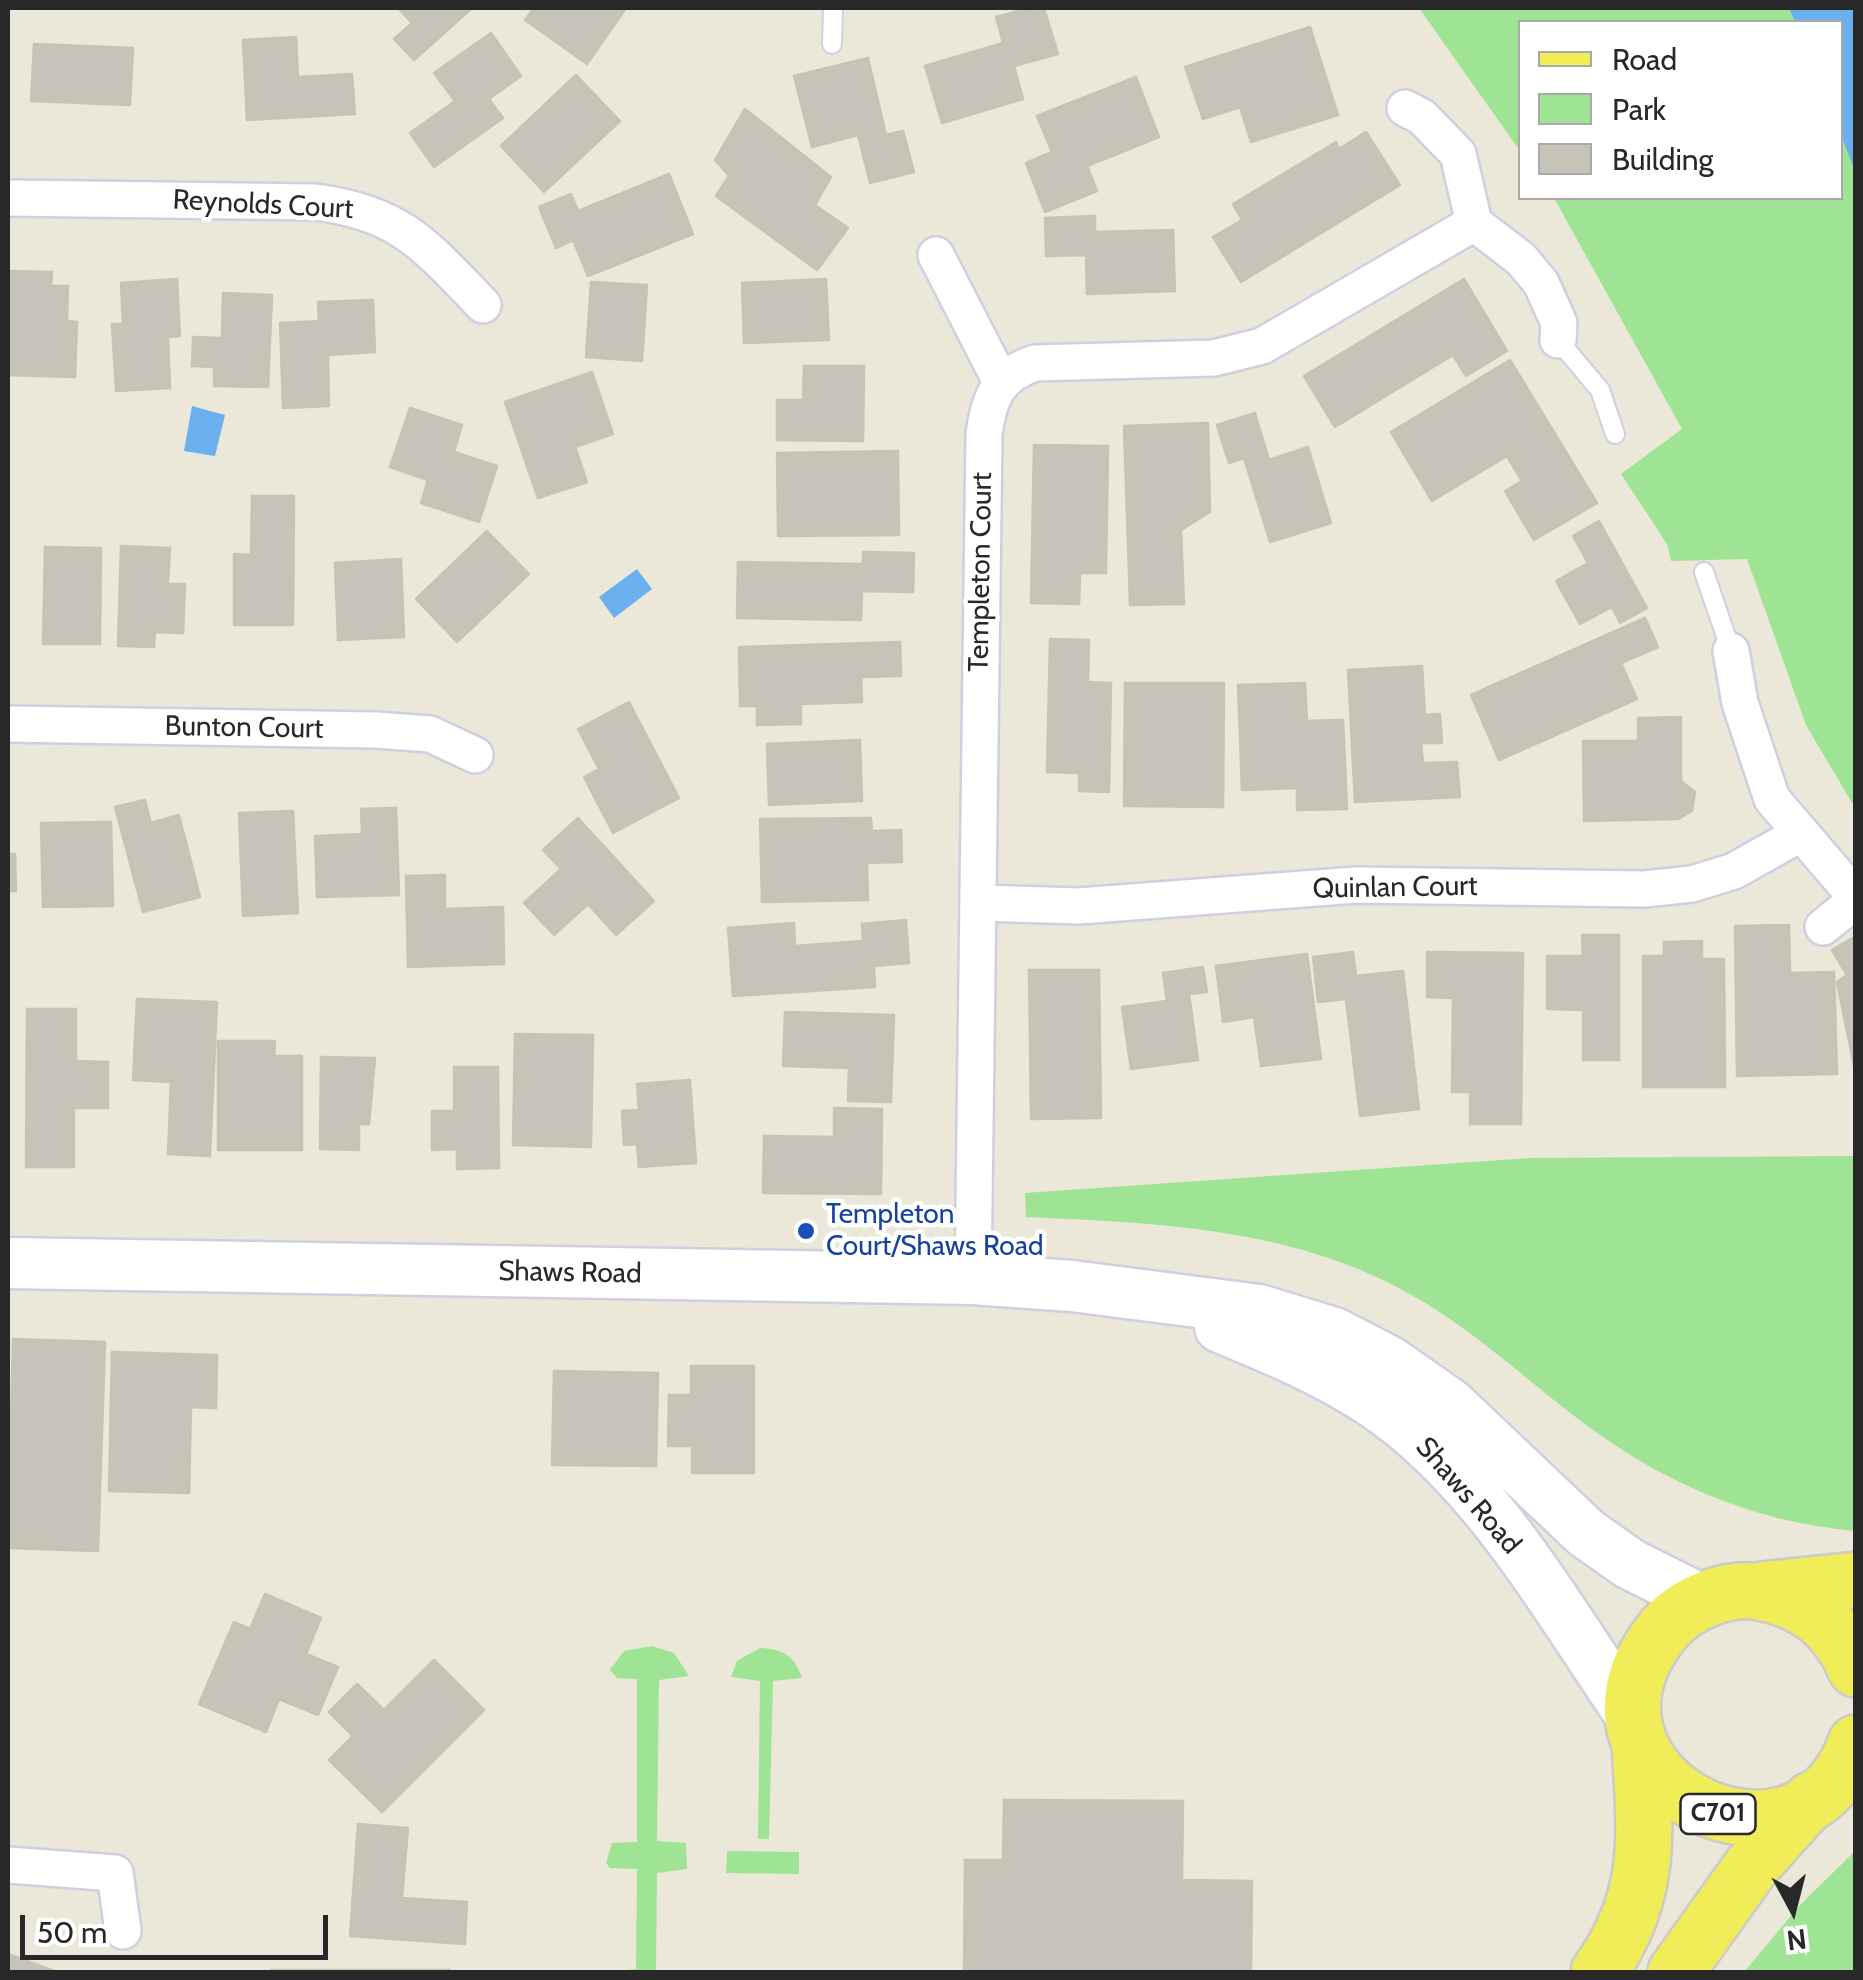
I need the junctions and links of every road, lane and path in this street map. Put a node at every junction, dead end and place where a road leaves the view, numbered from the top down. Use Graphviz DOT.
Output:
graph roads {
  1 [pos="832,8"];
  2 [pos="832,44"];
  3 [pos="1405,108"];
  4 [pos="8,198"];
  5 [pos="1474,223"];
  6 [pos="936,254"];
  7 [pos="482,306"];
  8 [pos="1558,340"];
  9 [pos="1001,382"];
  10 [pos="1615,434"];
  11 [pos="1704,572"];
  12 [pos="1731,651"];
  13 [pos="8,724"];
  14 [pos="475,755"];
  15 [pos="1798,835"];
  16 [pos="1856,898"];
  17 [pos="980,903"];
  18 [pos="1824,927"];
  19 [pos="8,1263"];
  20 [pos="973,1279"];
  21 [pos="1130,1296"];
  22 [pos="1856,1580"];
  23 [pos="1728,1596"];
  24 [pos="1856,1669"];
  25 [pos="1637,1732"];
  26 [pos="1839,1771"];
  27 [pos="8,1865"];
  28 [pos="123,1931"];
  29 [pos="1599,1972"];
  30 [pos="1676,1972"];
  1 -- 2 [label="lane"];
  3 -- 5 [label="street"];
  4 -- 7 [label="street, Reynolds Court"];
  5 -- 8 [label="street"];
  5 -- 9 [label="street"];
  6 -- 9 [label="street"];
  8 -- 10 [label="lane"];
  9 -- 17 [label="street, Templeton Court"];
  11 -- 12 [label="lane"];
  12 -- 15 [label="street"];
  13 -- 14 [label="street, Bunton Court"];
  15 -- 16 [label="street"];
  15 -- 17 [label="street, Quinlan Court"];
  16 -- 18 [label="street"];
  17 -- 20 [label="street, Templeton Court"];
  19 -- 20 [label="street, Shaws Road"];
  20 -- 21 [label="street, Shaws Road"];
  21 -- 23 [label="street, Shaws Road"];
  21 -- 25 [label="street, Shaws Road"];
  22 -- 23 [label="main road"];
  23 -- 24 [label="main road"];
  23 -- 25 [label="main road, C701"];
  25 -- 26 [label="main road, C701"];
  25 -- 29 [label="main road, C701"];
  26 -- 30 [label="main road, C701"];
  27 -- 28 [label="street"];
}
